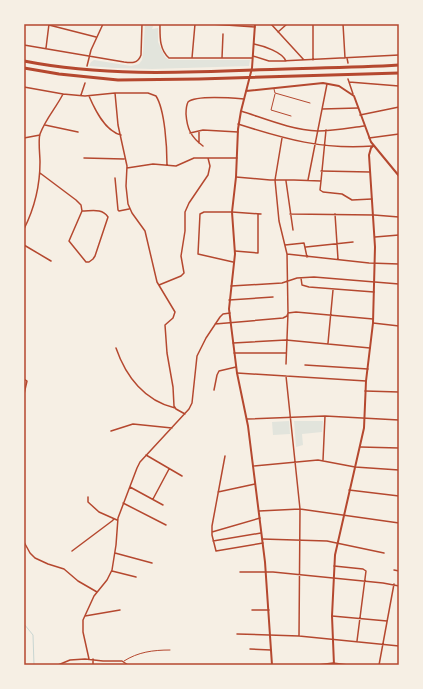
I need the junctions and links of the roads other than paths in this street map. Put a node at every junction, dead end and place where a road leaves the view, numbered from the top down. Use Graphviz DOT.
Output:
graph roads {
  1 [pos="49,24"];
  2 [pos="103,24"];
  3 [pos="142,24"];
  4 [pos="160,24"];
  5 [pos="195,24"];
  6 [pos="211,24"];
  7 [pos="272,24"];
  8 [pos="287,24"];
  9 [pos="313,24"];
  10 [pos="343,24"];
  11 [pos="255,25"];
  12 [pos="278,32"];
  13 [pos="224,34"];
  14 [pos="96,37"];
  15 [pos="254,44"];
  16 [pos="24,45"];
  17 [pos="46,48"];
  18 [pos="399,55"];
  19 [pos="89,56"];
  20 [pos="192,58"];
  21 [pos="222,58"];
  22 [pos="253,58"];
  23 [pos="346,58"];
  24 [pos="304,60"];
  25 [pos="313,60"];
  26 [pos="24,61"];
  27 [pos="286,61"];
  28 [pos="348,63"];
  29 [pos="87,66"];
  30 [pos="399,66"];
  31 [pos="24,68"];
  32 [pos="399,73"];
  33 [pos="348,79"];
  34 [pos="349,82"];
  35 [pos="85,83"];
  36 [pos="327,83"];
  37 [pos="399,86"];
  38 [pos="24,87"];
  39 [pos="274,89"];
  40 [pos="246,90"];
  41 [pos="115,93"];
  42 [pos="275,93"];
  43 [pos="63,94"];
  44 [pos="81,95"];
  45 [pos="89,96"];
  46 [pos="354,96"];
  47 [pos="244,99"];
  48 [pos="310,103"];
  49 [pos="399,107"];
  50 [pos="358,108"];
  51 [pos="322,109"];
  52 [pos="241,111"];
  53 [pos="360,115"];
  54 [pos="291,116"];
  55 [pos="238,124"];
  56 [pos="45,125"];
  57 [pos="364,126"];
  58 [pos="326,130"];
  59 [pos="199,131"];
  60 [pos="318,131"];
  61 [pos="78,132"];
  62 [pos="238,132"];
  63 [pos="190,133"];
  64 [pos="40,134"];
  65 [pos="399,134"];
  66 [pos="121,135"];
  67 [pos="24,138"];
  68 [pos="282,138"];
  69 [pos="369,138"];
  70 [pos="199,143"];
  71 [pos="315,144"];
  72 [pos="203,146"];
  73 [pos="324,146"];
  74 [pos="373,146"];
  75 [pos="84,158"];
  76 [pos="208,158"];
  77 [pos="237,158"];
  78 [pos="125,159"];
  79 [pos="167,165"];
  80 [pos="126,168"];
  81 [pos="322,172"];
  82 [pos="370,172"];
  83 [pos="40,173"];
  84 [pos="399,176"];
  85 [pos="236,177"];
  86 [pos="115,178"];
  87 [pos="275,180"];
  88 [pos="286,180"];
  89 [pos="308,180"];
  90 [pos="321,181"];
  91 [pos="372,199"];
  92 [pos="130,208"];
  93 [pos="82,211"];
  94 [pos="232,212"];
  95 [pos="258,214"];
  96 [pos="262,214"];
  97 [pos="290,214"];
  98 [pos="336,214"];
  99 [pos="374,215"];
  100 [pos="399,217"];
  101 [pos="24,228"];
  102 [pos="293,230"];
  103 [pos="399,235"];
  104 [pos="375,237"];
  105 [pos="353,242"];
  106 [pos="24,245"];
  107 [pos="285,245"];
  108 [pos="337,245"];
  109 [pos="306,247"];
  110 [pos="235,251"];
  111 [pos="287,254"];
  112 [pos="308,257"];
  113 [pos="338,260"];
  114 [pos="51,261"];
  115 [pos="234,262"];
  116 [pos="375,263"];
  117 [pos="399,264"];
  118 [pos="301,278"];
  119 [pos="286,282"];
  120 [pos="374,282"];
  121 [pos="399,284"];
  122 [pos="159,285"];
  123 [pos="231,286"];
  124 [pos="333,289"];
  125 [pos="374,292"];
  126 [pos="273,297"];
  127 [pos="230,300"];
  128 [pos="230,313"];
  129 [pos="288,313"];
  130 [pos="331,315"];
  131 [pos="373,319"];
  132 [pos="231,322"];
  133 [pos="373,323"];
  134 [pos="215,324"];
  135 [pos="399,326"];
  136 [pos="287,340"];
  137 [pos="233,343"];
  138 [pos="328,344"];
  139 [pos="116,348"];
  140 [pos="370,348"];
  141 [pos="234,353"];
  142 [pos="287,353"];
  143 [pos="286,364"];
  144 [pos="305,365"];
  145 [pos="236,367"];
  146 [pos="368,368"];
  147 [pos="237,374"];
  148 [pos="286,376"];
  149 [pos="24,379"];
  150 [pos="366,381"];
  151 [pos="214,390"];
  152 [pos="366,391"];
  153 [pos="399,392"];
  154 [pos="24,394"];
  155 [pos="175,408"];
  156 [pos="185,414"];
  157 [pos="325,416"];
  158 [pos="290,417"];
  159 [pos="365,418"];
  160 [pos="247,420"];
  161 [pos="399,420"];
  162 [pos="172,428"];
  163 [pos="111,431"];
  164 [pos="360,447"];
  165 [pos="399,448"];
  166 [pos="146,455"];
  167 [pos="225,456"];
  168 [pos="323,460"];
  169 [pos="295,462"];
  170 [pos="253,466"];
  171 [pos="355,467"];
  172 [pos="169,469"];
  173 [pos="399,470"];
  174 [pos="182,476"];
  175 [pos="255,484"];
  176 [pos="130,487"];
  177 [pos="350,490"];
  178 [pos="218,492"];
  179 [pos="399,496"];
  180 [pos="88,497"];
  181 [pos="152,499"];
  182 [pos="123,503"];
  183 [pos="163,505"];
  184 [pos="300,509"];
  185 [pos="259,511"];
  186 [pos="344,514"];
  187 [pos="260,518"];
  188 [pos="114,519"];
  189 [pos="117,520"];
  190 [pos="399,523"];
  191 [pos="166,525"];
  192 [pos="212,532"];
  193 [pos="261,533"];
  194 [pos="262,539"];
  195 [pos="300,540"];
  196 [pos="214,541"];
  197 [pos="24,542"];
  198 [pos="263,543"];
  199 [pos="338,543"];
  200 [pos="72,551"];
  201 [pos="115,553"];
  202 [pos="384,554"];
  203 [pos="152,563"];
  204 [pos="334,566"];
  205 [pos="394,570"];
  206 [pos="112,571"];
  207 [pos="240,572"];
  208 [pos="266,572"];
  209 [pos="399,572"];
  210 [pos="300,574"];
  211 [pos="136,577"];
  212 [pos="333,578"];
  213 [pos="365,581"];
  214 [pos="394,584"];
  215 [pos="399,586"];
  216 [pos="97,592"];
  217 [pos="120,610"];
  218 [pos="252,610"];
  219 [pos="269,610"];
  220 [pos="85,616"];
  221 [pos="332,616"];
  222 [pos="359,618"];
  223 [pos="387,621"];
  224 [pos="237,634"];
  225 [pos="270,635"];
  226 [pos="298,636"];
  227 [pos="332,639"];
  228 [pos="357,641"];
  229 [pos="383,644"];
  230 [pos="399,646"];
  231 [pos="250,649"];
  232 [pos="170,650"];
  233 [pos="271,650"];
  234 [pos="89,659"];
  235 [pos="93,659"];
  236 [pos="124,662"];
  237 [pos="333,664"];
  238 [pos="58,665"];
  239 [pos="94,665"];
  240 [pos="128,665"];
  241 [pos="272,665"];
  242 [pos="318,665"];
  243 [pos="348,665"];
  244 [pos="379,665"];
  1 -- 14 [label="street"];
  1 -- 17 [label="street"];
  2 -- 14 [label="street"];
  3 -- 19 [label="street"];
  4 -- 20 [label="street"];
  5 -- 20 [label="street"];
  6 -- 11 [label="street"];
  7 -- 12 [label="street"];
  8 -- 12 [label="street"];
  9 -- 25 [label="street"];
  10 -- 23 [label="street"];
  11 -- 15 [label="street"];
  12 -- 24 [label="street"];
  13 -- 21 [label="street"];
  14 -- 19 [label="street"];
  15 -- 22 [label="street"];
  15 -- 27 [label="street"];
  16 -- 17 [label="street"];
  17 -- 19 [label="street"];
  18 -- 23 [label="street"];
  19 -- 29 [label="street"];
  20 -- 21 [label="street"];
  21 -- 22 [label="street"];
  22 -- 27 [label="street"];
  22 -- 40 [label="street"];
  23 -- 25 [label="street"];
  23 -- 28 [label="street"];
  24 -- 25 [label="street"];
  24 -- 27 [label="street"];
  26 -- 30 [label="highway"];
  31 -- 32 [label="highway"];
  33 -- 34 [label="street"];
  34 -- 37 [label="street"];
  34 -- 46 [label="street"];
  35 -- 44 [label="street"];
  36 -- 39 [label="street"];
  36 -- 46 [label="street"];
  36 -- 51 [label="street"];
  38 -- 43 [label="street"];
  39 -- 40 [label="street"];
  39 -- 42 [label="lane"];
  40 -- 47 [label="street"];
  41 -- 45 [label="street"];
  41 -- 66 [label="street"];
  41 -- 79 [label="street"];
  42 -- 48 [label="lane"];
  42 -- 54 [label="lane"];
  43 -- 44 [label="street"];
  43 -- 56 [label="street"];
  44 -- 45 [label="street"];
  45 -- 66 [label="street"];
  46 -- 50 [label="street"];
  47 -- 52 [label="street"];
  47 -- 63 [label="street"];
  49 -- 53 [label="street"];
  50 -- 51 [label="street"];
  50 -- 53 [label="street"];
  51 -- 60 [label="street"];
  52 -- 55 [label="street"];
  52 -- 60 [label="street"];
  53 -- 57 [label="street"];
  55 -- 62 [label="street"];
  55 -- 68 [label="street"];
  56 -- 61 [label="street"];
  56 -- 64 [label="street"];
  57 -- 58 [label="street"];
  57 -- 69 [label="street"];
  58 -- 60 [label="street"];
  58 -- 73 [label="street"];
  59 -- 62 [label="street"];
  59 -- 63 [label="street"];
  59 -- 70 [label="street"];
  60 -- 71 [label="street"];
  62 -- 77 [label="street"];
  63 -- 70 [label="street"];
  64 -- 67 [label="street"];
  64 -- 83 [label="street"];
  65 -- 69 [label="street"];
  66 -- 78 [label="street"];
  68 -- 71 [label="street"];
  68 -- 87 [label="street"];
  69 -- 74 [label="street"];
  70 -- 72 [label="street"];
  71 -- 73 [label="street"];
  71 -- 89 [label="street"];
  73 -- 74 [label="street"];
  73 -- 81 [label="street"];
  74 -- 82 [label="street"];
  74 -- 84 [label="street"];
  75 -- 78 [label="street"];
  76 -- 77 [label="street"];
  76 -- 79 [label="street"];
  76 -- 122 [label="street"];
  77 -- 85 [label="street"];
  78 -- 80 [label="street"];
  79 -- 80 [label="street"];
  80 -- 92 [label="street"];
  81 -- 82 [label="street"];
  81 -- 90 [label="street"];
  82 -- 91 [label="street"];
  83 -- 93 [label="street"];
  83 -- 101 [label="street"];
  85 -- 87 [label="street"];
  85 -- 94 [label="street"];
  86 -- 92 [label="street"];
  87 -- 88 [label="street"];
  87 -- 107 [label="street"];
  88 -- 89 [label="street"];
  88 -- 97 [label="street"];
  89 -- 90 [label="street"];
  90 -- 91 [label="street"];
  91 -- 99 [label="street"];
  92 -- 122 [label="street"];
  93 -- 93 [label="street"];
  94 -- 95 [label="street"];
  94 -- 110 [label="street"];
  94 -- 115 [label="street"];
  95 -- 96 [label="street"];
  95 -- 110 [label="street"];
  97 -- 98 [label="street"];
  97 -- 102 [label="street"];
  98 -- 99 [label="street"];
  98 -- 108 [label="street"];
  99 -- 100 [label="street"];
  99 -- 104 [label="street"];
  103 -- 104 [label="street"];
  104 -- 116 [label="street"];
  105 -- 108 [label="street"];
  106 -- 114 [label="street"];
  107 -- 109 [label="street"];
  107 -- 111 [label="street"];
  108 -- 109 [label="street"];
  108 -- 113 [label="street"];
  109 -- 112 [label="street"];
  110 -- 115 [label="street"];
  111 -- 112 [label="street"];
  111 -- 119 [label="street"];
  112 -- 113 [label="street"];
  113 -- 116 [label="street"];
  115 -- 123 [label="street"];
  116 -- 117 [label="street"];
  116 -- 120 [label="street"];
  118 -- 119 [label="street"];
  118 -- 120 [label="street"];
  118 -- 124 [label="street"];
  119 -- 123 [label="street"];
  119 -- 129 [label="street"];
  120 -- 121 [label="street"];
  120 -- 125 [label="street"];
  122 -- 155 [label="street"];
  123 -- 127 [label="street"];
  124 -- 125 [label="street"];
  124 -- 130 [label="street"];
  125 -- 131 [label="street"];
  126 -- 127 [label="street"];
  127 -- 128 [label="street"];
  128 -- 132 [label="street"];
  128 -- 134 [label="street"];
  129 -- 130 [label="street"];
  129 -- 132 [label="street"];
  129 -- 136 [label="street"];
  130 -- 131 [label="street"];
  130 -- 138 [label="street"];
  131 -- 133 [label="street"];
  132 -- 134 [label="street"];
  132 -- 137 [label="street"];
  133 -- 135 [label="street"];
  133 -- 140 [label="street"];
  134 -- 156 [label="street"];
  136 -- 137 [label="street"];
  136 -- 138 [label="street"];
  136 -- 142 [label="street"];
  137 -- 141 [label="street"];
  138 -- 140 [label="street"];
  139 -- 155 [label="street"];
  140 -- 146 [label="street"];
  141 -- 142 [label="street"];
  141 -- 145 [label="street"];
  142 -- 143 [label="street"];
  144 -- 146 [label="street"];
  145 -- 147 [label="street"];
  145 -- 151 [label="street"];
  146 -- 150 [label="street"];
  147 -- 148 [label="street"];
  147 -- 160 [label="street"];
  148 -- 150 [label="street"];
  148 -- 158 [label="street"];
  149 -- 154 [label="street"];
  150 -- 152 [label="street"];
  152 -- 153 [label="street"];
  152 -- 159 [label="street"];
  155 -- 156 [label="street"];
  156 -- 162 [label="street"];
  157 -- 158 [label="street"];
  157 -- 159 [label="street"];
  157 -- 168 [label="street"];
  158 -- 160 [label="street"];
  158 -- 169 [label="street"];
  159 -- 161 [label="street"];
  159 -- 164 [label="street"];
  160 -- 170 [label="street"];
  162 -- 163 [label="street"];
  162 -- 166 [label="street"];
  164 -- 165 [label="street"];
  164 -- 171 [label="street"];
  166 -- 172 [label="street"];
  166 -- 176 [label="street"];
  167 -- 178 [label="street"];
  168 -- 169 [label="street"];
  168 -- 171 [label="street"];
  169 -- 170 [label="street"];
  169 -- 184 [label="street"];
  170 -- 175 [label="street"];
  171 -- 173 [label="street"];
  171 -- 177 [label="street"];
  172 -- 174 [label="street"];
  172 -- 181 [label="street"];
  175 -- 178 [label="street"];
  175 -- 185 [label="street"];
  176 -- 181 [label="street"];
  176 -- 182 [label="street"];
  177 -- 179 [label="street"];
  177 -- 186 [label="street"];
  178 -- 192 [label="street"];
  180 -- 188 [label="street"];
  181 -- 183 [label="street"];
  182 -- 189 [label="street"];
  182 -- 191 [label="street"];
  184 -- 185 [label="street"];
  184 -- 186 [label="street"];
  184 -- 195 [label="street"];
  185 -- 187 [label="street"];
  186 -- 190 [label="street"];
  186 -- 199 [label="street"];
  187 -- 192 [label="street"];
  187 -- 193 [label="street"];
  188 -- 189 [label="street"];
  188 -- 200 [label="street"];
  189 -- 201 [label="street"];
  192 -- 196 [label="street"];
  193 -- 194 [label="street"];
  193 -- 196 [label="street"];
  194 -- 195 [label="street"];
  194 -- 198 [label="street"];
  195 -- 199 [label="street"];
  195 -- 210 [label="street"];
  196 -- 198 [label="street"];
  197 -- 216 [label="street"];
  198 -- 208 [label="street"];
  199 -- 202 [label="street"];
  199 -- 204 [label="street"];
  201 -- 203 [label="street"];
  201 -- 206 [label="street"];
  204 -- 212 [label="street"];
  204 -- 213 [label="street"];
  205 -- 209 [label="street"];
  206 -- 211 [label="street"];
  206 -- 216 [label="street"];
  207 -- 208 [label="street"];
  208 -- 210 [label="street"];
  208 -- 219 [label="street"];
  210 -- 212 [label="street"];
  210 -- 226 [label="street"];
  212 -- 213 [label="street"];
  212 -- 221 [label="street"];
  213 -- 214 [label="street"];
  213 -- 222 [label="street"];
  214 -- 215 [label="street"];
  214 -- 223 [label="street"];
  216 -- 220 [label="street"];
  217 -- 220 [label="street"];
  218 -- 219 [label="street"];
  219 -- 225 [label="street"];
  220 -- 234 [label="street"];
  221 -- 222 [label="street"];
  221 -- 227 [label="street"];
  222 -- 223 [label="street"];
  222 -- 228 [label="street"];
  223 -- 229 [label="street"];
  224 -- 225 [label="street"];
  225 -- 226 [label="street"];
  225 -- 233 [label="street"];
  226 -- 227 [label="street"];
  227 -- 228 [label="street"];
  227 -- 237 [label="street"];
  228 -- 229 [label="street"];
  229 -- 230 [label="street"];
  229 -- 244 [label="street"];
  231 -- 233 [label="street"];
  232 -- 236 [label="lane"];
  233 -- 241 [label="street"];
  234 -- 235 [label="street"];
  234 -- 238 [label="street"];
  235 -- 236 [label="street"];
  235 -- 239 [label="street"];
  236 -- 240 [label="street"];
  237 -- 242 [label="street"];
  237 -- 243 [label="street"];
}
